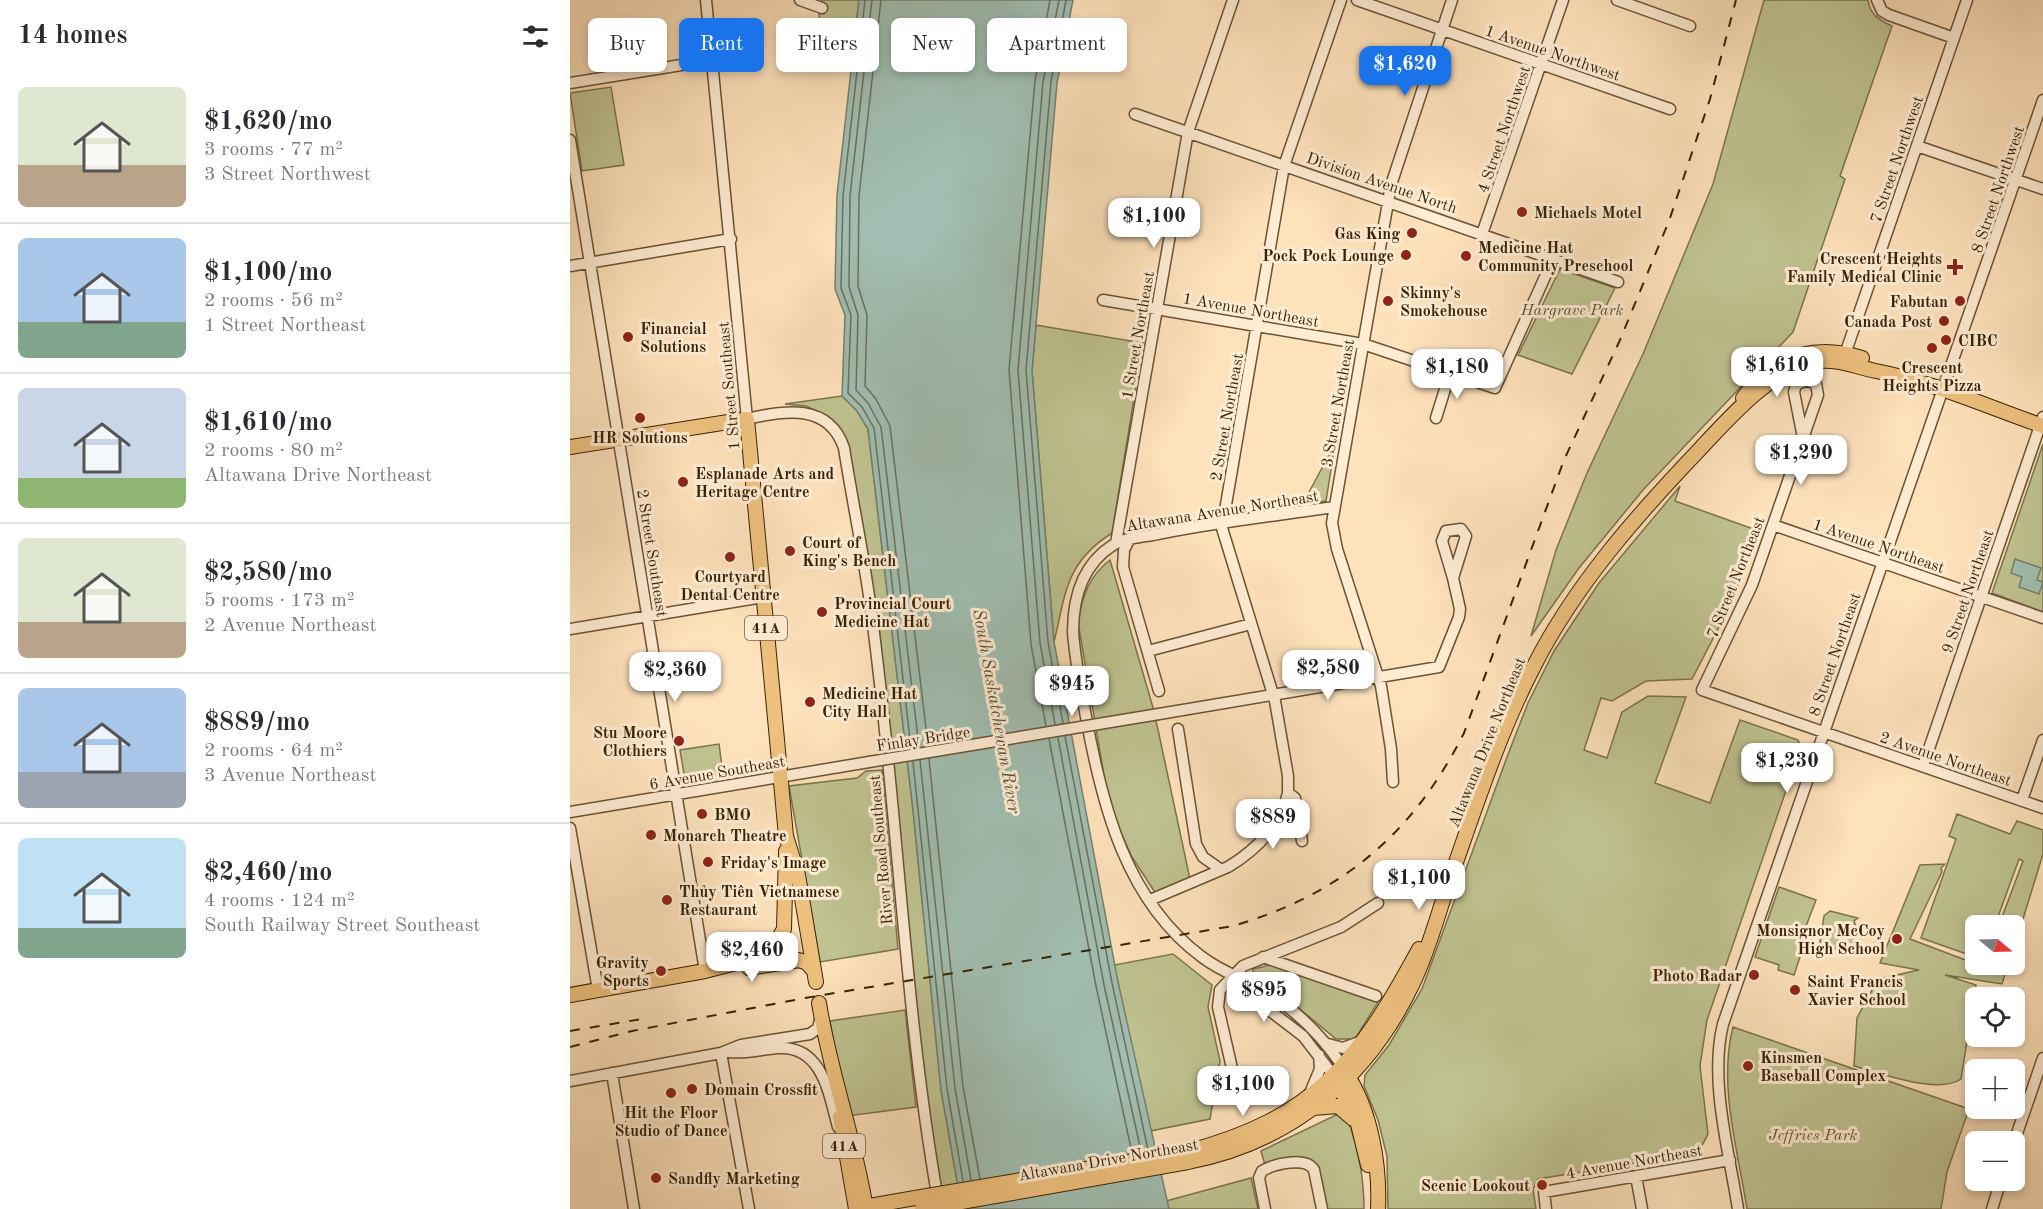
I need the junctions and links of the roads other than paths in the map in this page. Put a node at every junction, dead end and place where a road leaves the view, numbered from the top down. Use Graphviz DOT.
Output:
graph roads {
  1 [pos="706,0"];
  2 [pos="800,0"];
  3 [pos="1233,0"];
  4 [pos="1341,0"];
  5 [pos="1357,0"];
  6 [pos="1452,0"];
  7 [pos="1563,0"];
  8 [pos="1617,0"];
  9 [pos="1877,0"];
  10 [pos="1967,0"];
  11 [pos="822,8"];
  12 [pos="708,18"];
  13 [pos="1690,26"];
  14 [pos="1442,30"];
  15 [pos="1954,38"];
  16 [pos="1541,64"];
  17 [pos="679,66"];
  18 [pos="713,72"];
  19 [pos="570,84"];
  20 [pos="2043,100"];
  21 [pos="1670,109"];
  22 [pos="1135,114"];
  23 [pos="1188,132"];
  24 [pos="570,140"];
  25 [pos="1917,146"];
  26 [pos="1284,166"];
  27 [pos="2016,179"];
  28 [pos="2043,189"];
  29 [pos="1388,201"];
  30 [pos="1482,234"];
  31 [pos="731,239"];
  32 [pos="1553,259"];
  33 [pos="590,262"];
  34 [pos="570,266"];
  35 [pos="1618,282"];
  36 [pos="1103,300"];
  37 [pos="1158,308"];
  38 [pos="1258,325"];
  39 [pos="1363,344"];
  40 [pos="1844,358"];
  41 [pos="1450,373"];
  42 [pos="1943,390"];
  43 [pos="747,418"];
  44 [pos="1436,418"];
  45 [pos="2042,422"];
  46 [pos="1803,438"];
  47 [pos="619,439"];
  48 [pos="570,447"];
  49 [pos="1334,507"];
  50 [pos="1222,523"];
  51 [pos="1773,525"];
  52 [pos="1129,540"];
  53 [pos="1116,543"];
  54 [pos="1098,558"];
  55 [pos="1882,562"];
  56 [pos="1123,567"];
  57 [pos="1454,578"];
  58 [pos="763,597"];
  59 [pos="1981,597"];
  60 [pos="648,616"];
  61 [pos="2043,618"];
  62 [pos="1251,624"];
  63 [pos="570,629"];
  64 [pos="1148,651"];
  65 [pos="1377,678"];
  66 [pos="1702,690"];
  67 [pos="1159,691"];
  68 [pos="1273,695"];
  69 [pos="1178,729"];
  70 [pos="1823,732"];
  71 [pos="2043,740"];
  72 [pos="869,762"];
  73 [pos="1923,766"];
  74 [pos="780,777"];
  75 [pos="1393,782"];
  76 [pos="1288,793"];
  77 [pos="676,795"];
  78 [pos="2022,800"];
  79 [pos="2043,808"];
  80 [pos="570,812"];
  81 [pos="570,828"];
  82 [pos="786,836"];
  83 [pos="1302,841"];
  84 [pos="1220,869"];
  85 [pos="1447,888"];
  86 [pos="1150,900"];
  87 [pos="1378,903"];
  88 [pos="1263,957"];
  89 [pos="705,971"];
  90 [pos="1231,976"];
  91 [pos="598,990"];
  92 [pos="570,995"];
  93 [pos="1376,996"];
  94 [pos="820,1009"];
  95 [pos="1365,1040"];
  96 [pos="1328,1044"];
  97 [pos="724,1052"];
  98 [pos="1318,1052"];
  99 [pos="2043,1058"];
  100 [pos="612,1073"];
  101 [pos="1342,1077"];
  102 [pos="570,1081"];
  103 [pos="835,1085"];
  104 [pos="1232,1098"];
  105 [pos="1310,1103"];
  106 [pos="1358,1124"];
  107 [pos="2018,1131"];
  108 [pos="841,1135"];
  109 [pos="1730,1160"];
  110 [pos="860,1176"];
  111 [pos="1636,1176"];
  112 [pos="1998,1191"];
  113 [pos="897,1200"];
  114 [pos="919,1203"];
  115 [pos="747,1207"];
  116 [pos="859,1208"];
  117 [pos="634,1209"];
  118 [pos="940,1209"];
  119 [pos="1265,1209"];
  120 [pos="1322,1209"];
  121 [pos="1369,1209"];
  122 [pos="1378,1209"];
  123 [pos="1546,1209"];
  124 [pos="1642,1209"];
  125 [pos="1738,1209"];
  126 [pos="1992,1209"];
  1 -- 12 [label="street, 1 Street Southeast"];
  2 -- 11 [label="street"];
  3 -- 23 [label="street, 1 Street Northeast"];
  4 -- 26 [label="street, 2 Street Northeast"];
  5 -- 14 [label="street, 1 Avenue Northwest"];
  6 -- 14 [label="street, 3 Street Northeast"];
  7 -- 16 [label="street, 4 Street Northwest"];
  8 -- 13 [label="street"];
  9 -- 15 [label="street"];
  10 -- 15 [label="street, 7 Street Northwest"];
  14 -- 16 [label="street, 1 Avenue Northwest"];
  14 -- 29 [label="street, 3 Street Northeast"];
  15 -- 25 [label="street, 7 Street Northwest"];
  16 -- 21 [label="street, 1 Avenue Northwest"];
  16 -- 30 [label="street, 4 Street Northwest"];
  17 -- 19 [label="street"];
  18 -- 31 [label="street, 1 Street Southeast"];
  20 -- 27 [label="street, 8 Street Northwest"];
  22 -- 23 [label="street, Division Avenue North"];
  23 -- 26 [label="street, Division Avenue North"];
  23 -- 37 [label="street, 1 Street Northeast"];
  24 -- 33 [label="street, 2 Street Southeast"];
  25 -- 27 [label="street"];
  25 -- 40 [label="street, 7 Street Northwest"];
  26 -- 29 [label="street, Division Avenue North"];
  26 -- 38 [label="street, 2 Street Northeast"];
  27 -- 28 [label="street"];
  27 -- 42 [label="street, 8 Street Northwest"];
  29 -- 30 [label="street, Division Avenue North"];
  29 -- 39 [label="street, 3 Street Northeast"];
  30 -- 32 [label="street, Division Avenue North"];
  31 -- 33 [label="street"];
  31 -- 43 [label="street, 1 Street Southeast"];
  32 -- 35 [label="street, Division Avenue North"];
  32 -- 41 [label="street, 1 Avenue Northeast"];
  33 -- 34 [label="street"];
  33 -- 47 [label="street, 2 Street Southeast"];
  36 -- 37 [label="street, 1 Avenue Northeast"];
  37 -- 38 [label="street, 1 Avenue Northeast"];
  37 -- 53 [label="street, 1 Street Northeast"];
  38 -- 39 [label="street, 1 Avenue Northeast"];
  38 -- 50 [label="street, 2 Street Northeast"];
  39 -- 41 [label="street, 1 Avenue Northeast"];
  39 -- 49 [label="street, 3 Street Northeast"];
  40 -- 42 [label="main road"];
  40 -- 85 [label="main road, Altawana Drive Northeast"];
  41 -- 44 [label="street"];
  42 -- 45 [label="main road"];
  42 -- 55 [label="street, 8 Street Northeast"];
  43 -- 47 [label="main road"];
  43 -- 58 [label="main road, 1 Street Southeast / 41A"];
  43 -- 118 [label="street, River Road Southeast"];
  45 -- 59 [label="street, 9 Street Northeast"];
  46 -- 46 [label="street, 7 Street Northeast"];
  46 -- 51 [label="street, 7 Street Northeast"];
  47 -- 48 [label="main road"];
  47 -- 60 [label="street, 2 Street Southeast"];
  49 -- 50 [label="street, Altawana Avenue Northeast"];
  49 -- 65 [label="street, 3 Street Northeast"];
  50 -- 52 [label="street, Altawana Avenue Northeast"];
  50 -- 62 [label="street, 2 Street Northeast"];
  51 -- 55 [label="street, 1 Avenue Northeast"];
  51 -- 66 [label="street, 7 Street Northeast"];
  52 -- 53 [label="street, Altawana Avenue Northeast"];
  52 -- 56 [label="street"];
  53 -- 54 [label="street"];
  54 -- 56 [label="street"];
  54 -- 86 [label="street"];
  55 -- 59 [label="street, 1 Avenue Northeast"];
  55 -- 70 [label="street, 8 Street Northeast"];
  56 -- 64 [label="street"];
  57 -- 65 [label="street"];
  58 -- 60 [label="street"];
  58 -- 74 [label="main road, 1 Street Southeast / 41A"];
  59 -- 61 [label="street, 1 Avenue Northeast"];
  59 -- 73 [label="street, 9 Street Northeast"];
  60 -- 63 [label="street"];
  60 -- 77 [label="street, 2 Street Southeast"];
  62 -- 64 [label="street"];
  62 -- 68 [label="street, 2 Street Northeast"];
  64 -- 67 [label="street"];
  65 -- 68 [label="street"];
  65 -- 75 [label="street, 3 Street Northeast"];
  66 -- 70 [label="street, 2 Avenue Northeast"];
  68 -- 72 [label="street, Finlay Bridge, bridge"];
  68 -- 76 [label="street, 2 Street Northeast"];
  69 -- 84 [label="street"];
  70 -- 73 [label="street, 2 Avenue Northeast"];
  70 -- 109 [label="street, 8 Street Northeast"];
  71 -- 78 [label="street"];
  72 -- 74 [label="street, 6 Avenue Southeast"];
  73 -- 78 [label="street, 2 Avenue Northeast"];
  74 -- 77 [label="street, 6 Avenue Southeast"];
  74 -- 82 [label="main road, 1 Street Southeast / 41A"];
  76 -- 83 [label="street, 2 Street Northeast"];
  76 -- 84 [label="street"];
  77 -- 80 [label="street, 6 Avenue Southeast"];
  77 -- 89 [label="street, 2 Street Southeast"];
  78 -- 79 [label="street, 2 Avenue Northeast"];
  81 -- 91 [label="street"];
  82 -- 89 [label="main road"];
  82 -- 89 [label="main road, 1 Street Southeast / 41A"];
  84 -- 86 [label="street"];
  85 -- 95 [label="main road, Altawana Drive Northeast"];
  85 -- 101 [label="main road, Altawana Drive Northeast"];
  86 -- 90 [label="street"];
  87 -- 88 [label="street"];
  88 -- 90 [label="street"];
  88 -- 93 [label="street"];
  89 -- 91 [label="main road"];
  90 -- 96 [label="street"];
  90 -- 98 [label="street"];
  90 -- 104 [label="street"];
  91 -- 92 [label="main road"];
  94 -- 97 [label="street"];
  94 -- 103 [label="main road, 41A"];
  95 -- 96 [label="street"];
  95 -- 101 [label="main road, Altawana Drive Northeast"];
  96 -- 101 [label="street"];
  97 -- 100 [label="street"];
  97 -- 108 [label="street"];
  97 -- 115 [label="street"];
  98 -- 101 [label="street"];
  98 -- 105 [label="street"];
  99 -- 107 [label="street"];
  100 -- 102 [label="street"];
  100 -- 117 [label="street"];
  101 -- 105 [label="main road, Altawana Drive Northeast"];
  101 -- 106 [label="main road"];
  101 -- 122 [label="main road"];
  103 -- 108 [label="main road, 41A"];
  103 -- 110 [label="main road, 41A"];
  105 -- 106 [label="main road"];
  105 -- 114 [label="main road, Altawana Drive Northeast, bridge"];
  106 -- 121 [label="main road"];
  108 -- 116 [label="main road, 41A"];
  109 -- 111 [label="street, 4 Avenue Northeast"];
  109 -- 125 [label="street, 8 Street Northeast"];
  110 -- 113 [label="main road"];
  110 -- 116 [label="main road, 41A"];
  111 -- 123 [label="street, 4 Avenue Northeast"];
  111 -- 124 [label="street"];
  112 -- 126 [label="street"];
  113 -- 114 [label="main road, Altawana Drive Northeast"];
  113 -- 116 [label="main road, Altawana Drive Northeast"];
  119 -- 120 [label="street"];
}
